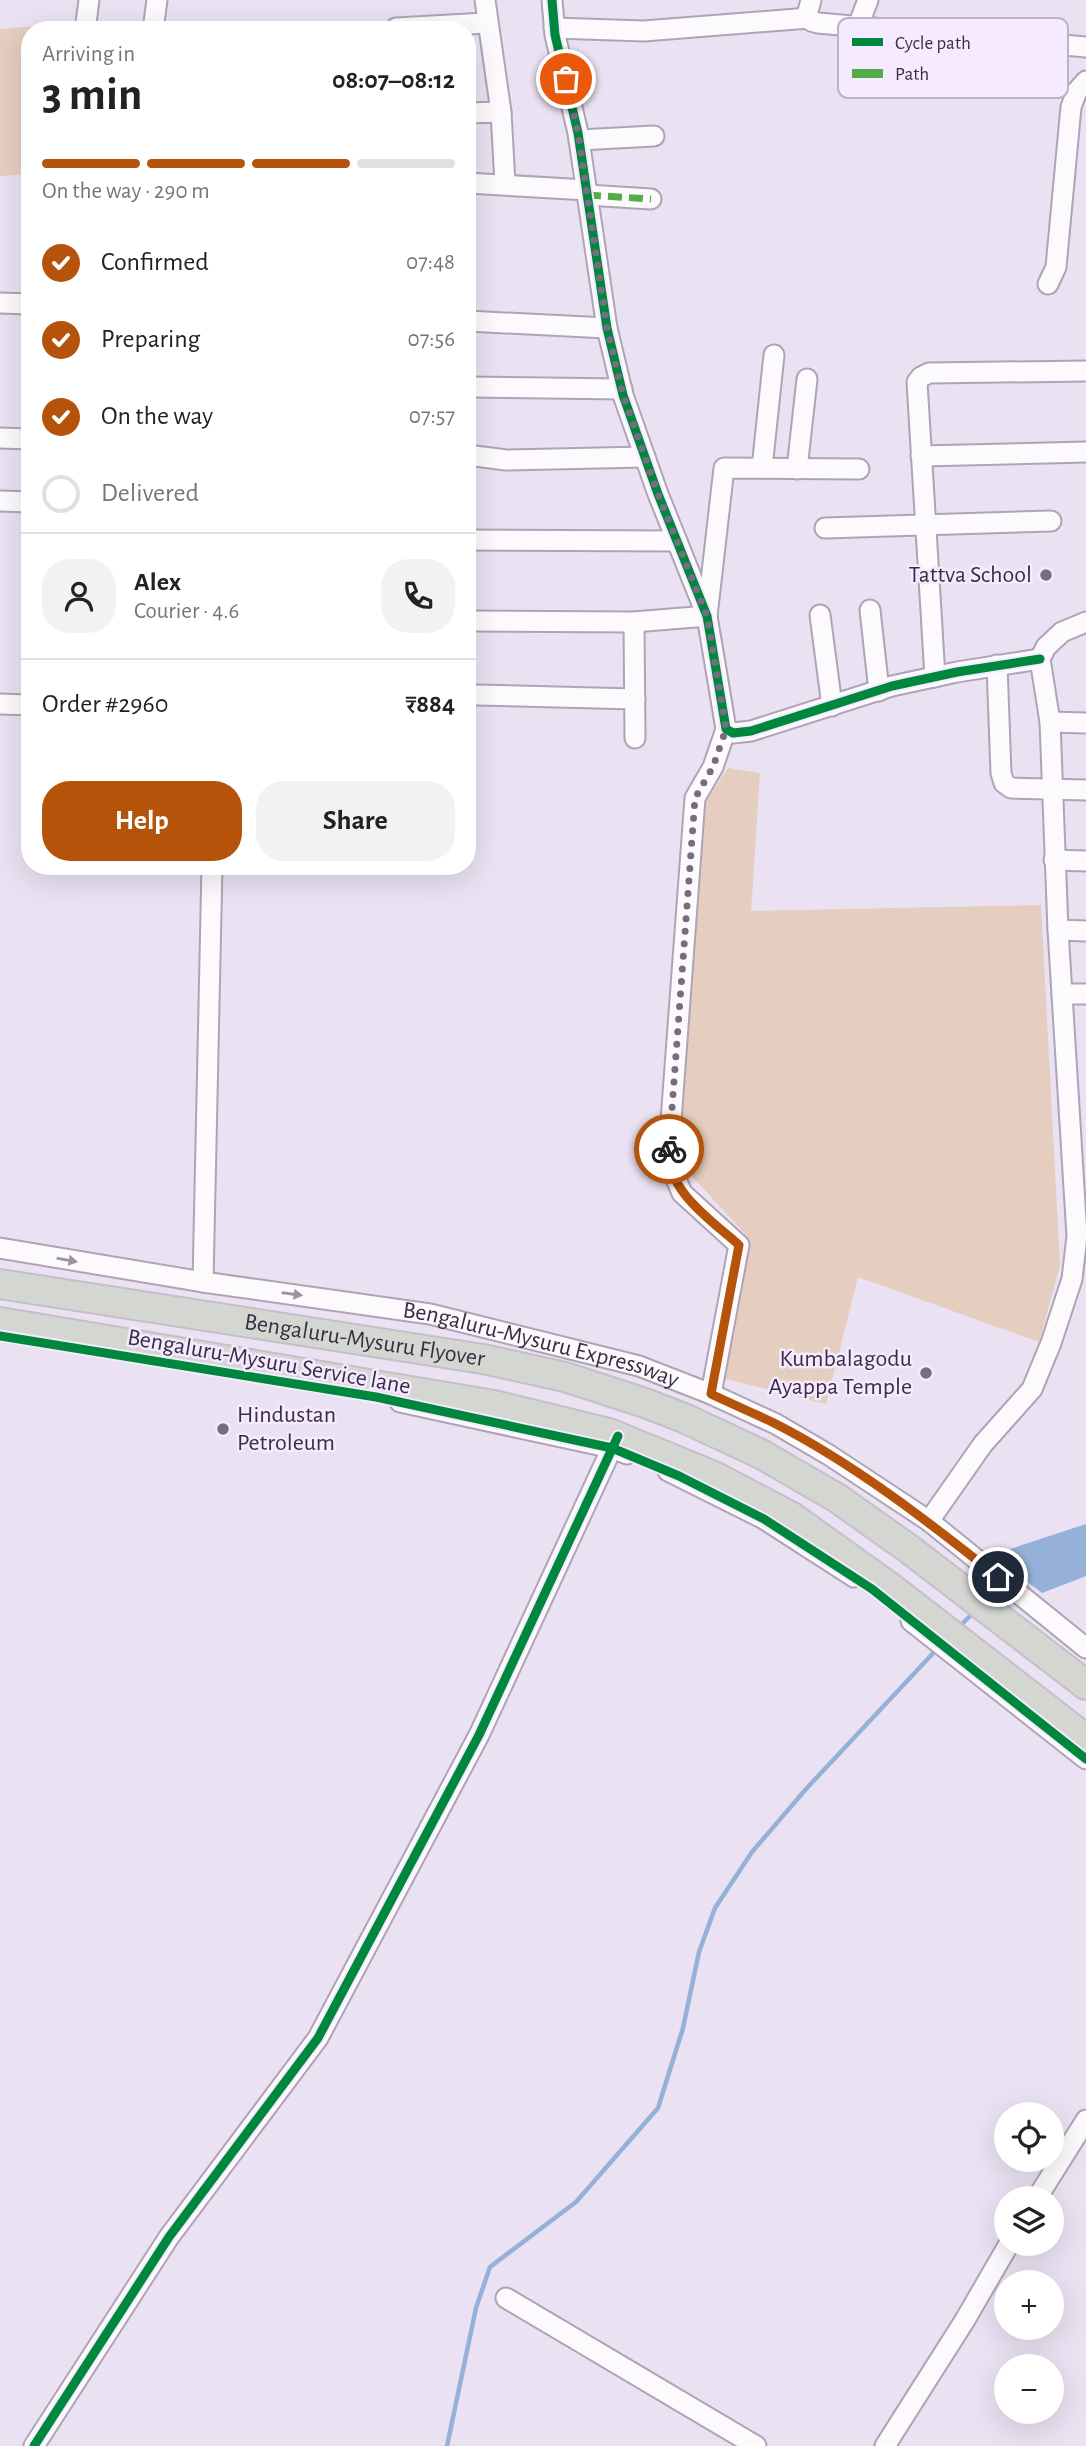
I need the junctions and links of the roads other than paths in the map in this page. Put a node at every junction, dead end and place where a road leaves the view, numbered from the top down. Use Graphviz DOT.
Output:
graph roads {
  1 [pos="89,0"];
  2 [pos="157,0"];
  3 [pos="485,0"];
  4 [pos="552,0"];
  5 [pos="868,0"];
  6 [pos="810,9"];
  7 [pos="861,18"];
  8 [pos="86,21"];
  9 [pos="154,21"];
  10 [pos="486,23"];
  11 [pos="476,24"];
  12 [pos="838,24"];
  13 [pos="554,28"];
  14 [pos="1068,45"];
  15 [pos="1086,47"];
  16 [pos="1086,81"];
  17 [pos="500,112"];
  18 [pos="476,113"];
  19 [pos="654,136"];
  20 [pos="579,140"];
  21 [pos="476,183"];
  22 [pos="505,184"];
  23 [pos="587,193"];
  24 [pos="651,200"];
  25 [pos="1048,285"];
  26 [pos="0,303"];
  27 [pos="21,303"];
  28 [pos="476,321"];
  29 [pos="607,328"];
  30 [pos="774,355"];
  31 [pos="1086,371"];
  32 [pos="807,379"];
  33 [pos="476,387"];
  34 [pos="622,389"];
  35 [pos="0,438"];
  36 [pos="21,439"];
  37 [pos="1086,452"];
  38 [pos="476,456"];
  39 [pos="921,456"];
  40 [pos="645,457"];
  41 [pos="762,468"];
  42 [pos="797,469"];
  43 [pos="859,469"];
  44 [pos="0,501"];
  45 [pos="21,502"];
  46 [pos="1051,521"];
  47 [pos="925,525"];
  48 [pos="825,528"];
  49 [pos="476,540"];
  50 [pos="677,541"];
  51 [pos="870,610"];
  52 [pos="820,615"];
  53 [pos="707,616"];
  54 [pos="476,621"];
  55 [pos="634,622"];
  56 [pos="1086,622"];
  57 [pos="1040,659"];
  58 [pos="997,665"];
  59 [pos="934,677"];
  60 [pos="879,691"];
  61 [pos="478,695"];
  62 [pos="635,699"];
  63 [pos="0,704"];
  64 [pos="21,705"];
  65 [pos="832,706"];
  66 [pos="1050,722"];
  67 [pos="1086,723"];
  68 [pos="726,729"];
  69 [pos="635,738"];
  70 [pos="1052,789"];
  71 [pos="1086,790"];
  72 [pos="1054,860"];
  73 [pos="1086,861"];
  74 [pos="212,875"];
  75 [pos="1058,930"];
  76 [pos="1086,931"];
  77 [pos="1062,994"];
  78 [pos="1086,995"];
  79 [pos="0,1248"];
  80 [pos="0,1266"];
  81 [pos="203,1282"];
  82 [pos="0,1284"];
  83 [pos="0,1310"];
  84 [pos="0,1322"];
  85 [pos="0,1336"];
  86 [pos="711,1394"];
  87 [pos="615,1442"];
  88 [pos="929,1521"];
  89 [pos="998,1594"];
  90 [pos="946,1640"];
  91 [pos="1086,1648"];
  92 [pos="1086,1666"];
  93 [pos="1086,1685"];
  94 [pos="1086,1718"];
  95 [pos="1086,1739"];
  96 [pos="1086,1759"];
  97 [pos="1086,2120"];
  98 [pos="1045,2186"];
  99 [pos="1002,2256"];
  100 [pos="506,2298"];
  101 [pos="34,2446"];
  102 [pos="756,2446"];
  103 [pos="885,2446"];
  1 -- 8 [label="street"];
  2 -- 9 [label="street"];
  3 -- 10 [label="street"];
  4 -- 13 [label="street"];
  5 -- 7 [label="street"];
  6 -- 12 [label="street"];
  6 -- 13 [label="street"];
  10 -- 11 [label="street"];
  10 -- 17 [label="street"];
  13 -- 20 [label="street"];
  14 -- 15 [label="street"];
  16 -- 25 [label="street"];
  17 -- 18 [label="street"];
  17 -- 22 [label="street"];
  19 -- 20 [label="street"];
  20 -- 23 [label="street"];
  21 -- 22 [label="street"];
  22 -- 23 [label="street"];
  23 -- 24 [label="street"];
  23 -- 29 [label="street"];
  26 -- 27 [label="street"];
  28 -- 29 [label="street"];
  29 -- 34 [label="street"];
  30 -- 41 [label="street"];
  31 -- 39 [label="street"];
  32 -- 42 [label="street"];
  33 -- 34 [label="street"];
  34 -- 40 [label="street"];
  35 -- 36 [label="street"];
  37 -- 39 [label="street"];
  38 -- 40 [label="street"];
  39 -- 47 [label="street"];
  40 -- 50 [label="street"];
  41 -- 42 [label="street"];
  41 -- 53 [label="street"];
  42 -- 43 [label="street"];
  44 -- 45 [label="street"];
  46 -- 47 [label="street"];
  47 -- 48 [label="street"];
  47 -- 59 [label="street"];
  49 -- 50 [label="street"];
  50 -- 53 [label="street"];
  51 -- 60 [label="street"];
  52 -- 65 [label="street"];
  53 -- 55 [label="street"];
  53 -- 68 [label="street"];
  54 -- 55 [label="street"];
  55 -- 62 [label="street"];
  56 -- 57 [label="street"];
  57 -- 58 [label="street"];
  57 -- 66 [label="street"];
  58 -- 59 [label="street"];
  58 -- 70 [label="street"];
  59 -- 60 [label="street"];
  60 -- 65 [label="street"];
  61 -- 62 [label="street"];
  62 -- 69 [label="street"];
  63 -- 64 [label="street"];
  65 -- 68 [label="street"];
  66 -- 67 [label="street"];
  66 -- 70 [label="street"];
  68 -- 86 [label="street"];
  70 -- 71 [label="street"];
  70 -- 72 [label="street"];
  72 -- 73 [label="street"];
  72 -- 75 [label="street"];
  74 -- 81 [label="street"];
  75 -- 76 [label="street"];
  75 -- 77 [label="street"];
  77 -- 78 [label="street"];
  77 -- 88 [label="street"];
  79 -- 81 [label="street, Bengaluru-Mysuru Expressway, one-way"];
  80 -- 89 [label="highway, Bengaluru-Mysuru Expressway"];
  81 -- 86 [label="street, Bengaluru-Mysuru Expressway, one-way"];
  82 -- 89 [label="highway, Bengaluru-Mysuru Flyover"];
  83 -- 94 [label="highway, Bengaluru-Mysuru Flyover"];
  84 -- 87 [label="highway"];
  85 -- 87 [label="street, Bengaluru-Mysuru Service lane"];
  86 -- 88 [label="street, Bengaluru-Mysuru Expressway"];
  87 -- 90 [label="highway"];
  87 -- 101 [label="street"];
  88 -- 89 [label="street, Bengaluru-Mysuru Expressway"];
  89 -- 91 [label="street, Bengaluru-Mysuru Expressway"];
  89 -- 92 [label="highway, Bengaluru-Mysuru Expressway"];
  89 -- 93 [label="highway, Bengaluru-Mysuru Expressway"];
  90 -- 95 [label="highway"];
  90 -- 96 [label="street"];
  97 -- 98 [label="street"];
  99 -- 103 [label="street"];
  100 -- 102 [label="street"];
}
